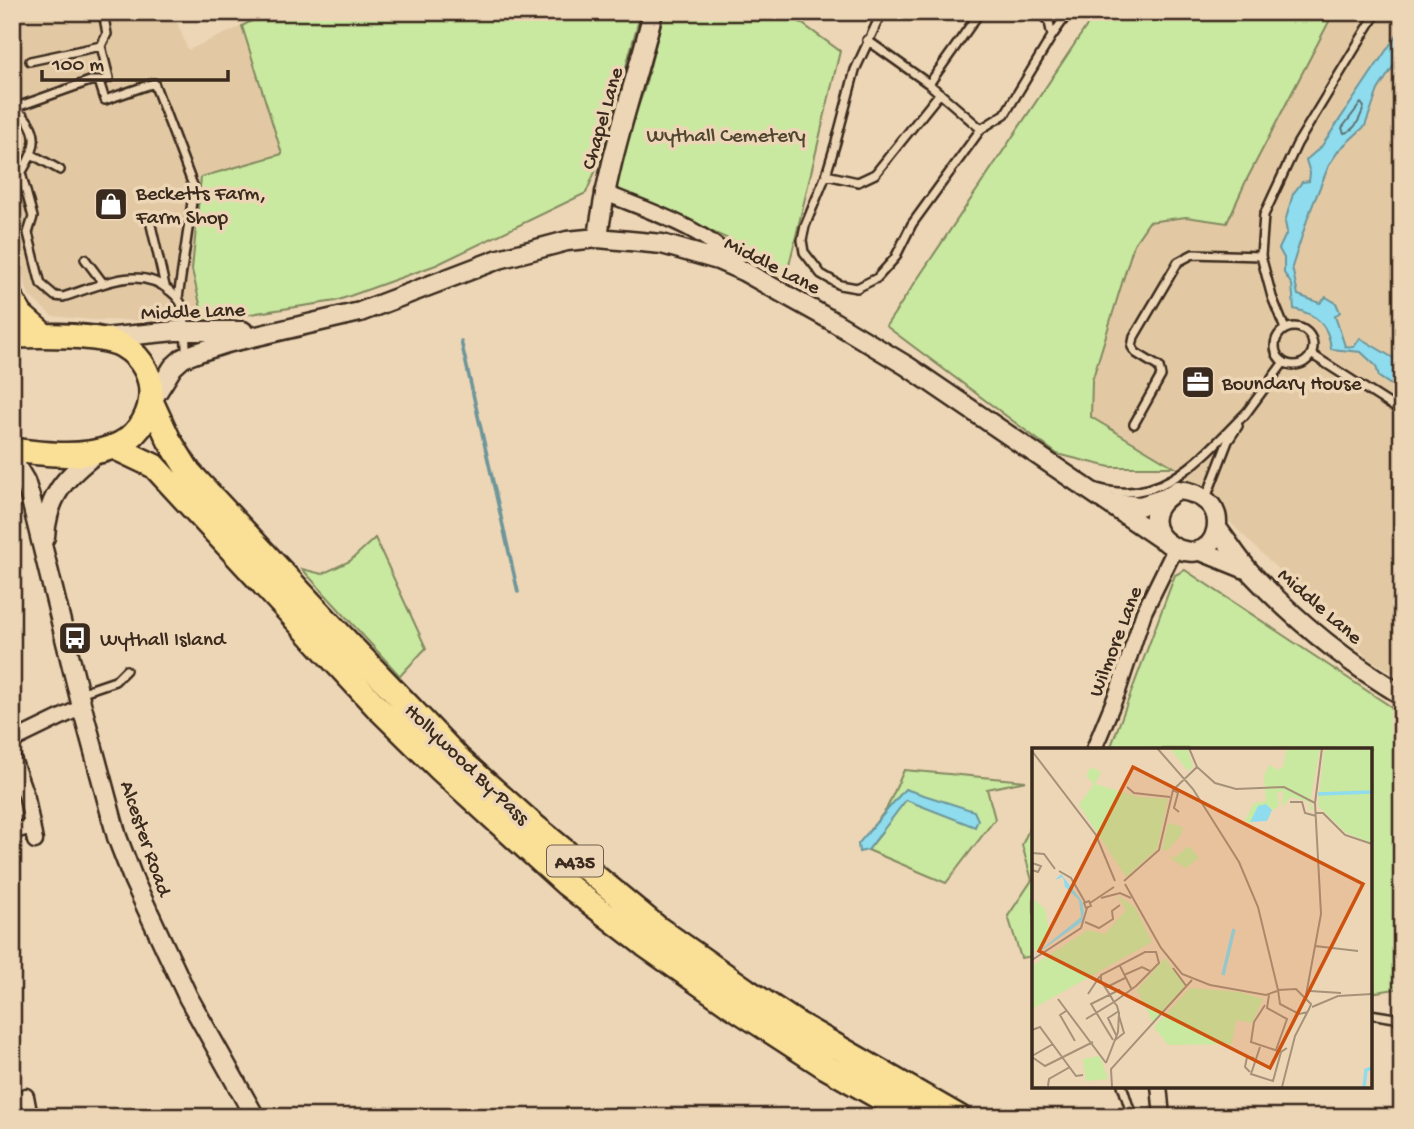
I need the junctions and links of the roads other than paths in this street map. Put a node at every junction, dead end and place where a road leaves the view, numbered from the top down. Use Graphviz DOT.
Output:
graph roads {
  1 [pos="103,12"];
  2 [pos="653,12"];
  3 [pos="882,12"];
  4 [pos="980,12"];
  5 [pos="1039,12"];
  6 [pos="1069,12"];
  7 [pos="1377,12"];
  8 [pos="1052,36"];
  9 [pos="867,40"];
  10 [pos="101,46"];
  11 [pos="30,61"];
  12 [pos="99,82"];
  13 [pos="929,84"];
  14 [pos="940,93"];
  15 [pos="14,108"];
  16 [pos="981,129"];
  17 [pos="33,155"];
  18 [pos="60,170"];
  19 [pos="826,175"];
  20 [pos="603,192"];
  21 [pos="151,225"];
  22 [pos="598,238"];
  23 [pos="1261,256"];
  24 [pos="85,259"];
  25 [pos="743,271"];
  26 [pos="103,283"];
  27 [pos="164,286"];
  28 [pos="178,298"];
  29 [pos="12,300"];
  30 [pos="292,327"];
  31 [pos="1285,329"];
  32 [pos="184,332"];
  33 [pos="44,335"];
  34 [pos="12,336"];
  35 [pos="95,339"];
  36 [pos="1311,354"];
  37 [pos="187,357"];
  38 [pos="1284,362"];
  39 [pos="153,401"];
  40 [pos="1247,412"];
  41 [pos="1402,412"];
  42 [pos="1134,424"];
  43 [pos="107,449"];
  44 [pos="12,450"];
  45 [pos="12,459"];
  46 [pos="1076,481"];
  47 [pos="1165,498"];
  48 [pos="1206,499"];
  49 [pos="1110,503"];
  50 [pos="1217,528"];
  51 [pos="1168,544"];
  52 [pos="1201,551"];
  53 [pos="44,555"];
  54 [pos="1248,570"];
  55 [pos="125,670"];
  56 [pos="1402,695"];
  57 [pos="81,700"];
  58 [pos="12,741"];
  59 [pos="1094,748"];
  60 [pos="12,756"];
  61 [pos="31,826"];
  62 [pos="12,832"];
  63 [pos="35,841"];
  64 [pos="1372,1014"];
  65 [pos="1395,1018"];
  66 [pos="1123,1087"];
  67 [pos="1159,1087"];
  68 [pos="28,1108"];
  69 [pos="12,1112"];
  70 [pos="1158,1116"];
  71 [pos="255,1117"];
  72 [pos="914,1117"];
  73 [pos="959,1117"];
  74 [pos="1136,1117"];
  1 -- 10 [label="lane"];
  2 -- 20 [label="street, Chapel Lane"];
  3 -- 9 [label="lane"];
  4 -- 13 [label="lane"];
  5 -- 8 [label="lane"];
  6 -- 8 [label="lane"];
  7 -- 23 [label="lane"];
  8 -- 16 [label="lane"];
  9 -- 13 [label="lane"];
  9 -- 19 [label="lane"];
  10 -- 11 [label="lane"];
  10 -- 12 [label="lane"];
  12 -- 15 [label="lane"];
  12 -- 28 [label="lane"];
  13 -- 14 [label="lane"];
  14 -- 16 [label="lane"];
  14 -- 19 [label="lane"];
  15 -- 17 [label="lane"];
  16 -- 19 [label="lane"];
  17 -- 18 [label="lane"];
  17 -- 26 [label="lane"];
  20 -- 22 [label="street, Chapel Lane"];
  20 -- 25 [label="street"];
  21 -- 27 [label="lane"];
  22 -- 25 [label="street, Middle Lane"];
  22 -- 30 [label="street, Middle Lane"];
  23 -- 31 [label="lane"];
  23 -- 42 [label="lane"];
  24 -- 26 [label="lane"];
  25 -- 46 [label="street, Middle Lane"];
  26 -- 27 [label="lane"];
  27 -- 28 [label="lane"];
  28 -- 32 [label="lane"];
  29 -- 33 [label="highway"];
  30 -- 32 [label="street, Middle Lane"];
  30 -- 37 [label="street, Middle Lane"];
  31 -- 36 [label="lane"];
  31 -- 38 [label="lane"];
  32 -- 35 [label="street, Middle Lane"];
  32 -- 37 [label="lane"];
  33 -- 34 [label="highway, Hollywood By-Pass"];
  33 -- 35 [label="highway, Hollywood By-Pass"];
  35 -- 39 [label="highway, Hollywood By-Pass"];
  36 -- 38 [label="lane"];
  36 -- 41 [label="lane"];
  37 -- 39 [label="street, Middle Lane"];
  38 -- 40 [label="lane"];
  39 -- 43 [label="highway"];
  39 -- 73 [label="highway, Hollywood By-Pass / A435"];
  40 -- 46 [label="lane"];
  40 -- 48 [label="lane"];
  43 -- 44 [label="highway"];
  43 -- 53 [label="street, Alcester Road"];
  43 -- 72 [label="highway, Hollywood By-Pass / A435"];
  45 -- 53 [label="street, Alcester Road"];
  46 -- 49 [label="street, Middle Lane"];
  47 -- 48 [label="street"];
  47 -- 49 [label="street"];
  47 -- 51 [label="street"];
  48 -- 50 [label="street, Middle Lane"];
  49 -- 51 [label="street, Middle Lane"];
  50 -- 52 [label="street"];
  50 -- 54 [label="street, Middle Lane"];
  51 -- 52 [label="street, Middle Lane"];
  51 -- 59 [label="street, Wilmore Lane"];
  52 -- 54 [label="street, Middle Lane"];
  53 -- 57 [label="street, Alcester Road"];
  54 -- 56 [label="street, Middle Lane"];
  55 -- 57 [label="lane"];
  57 -- 58 [label="street"];
  57 -- 71 [label="street, Alcester Road"];
  60 -- 61 [label="street"];
  61 -- 62 [label="street"];
  61 -- 63 [label="street"];
  64 -- 65 [label="lane"];
  66 -- 74 [label="lane"];
  67 -- 70 [label="street"];
  68 -- 69 [label="street"];
}
